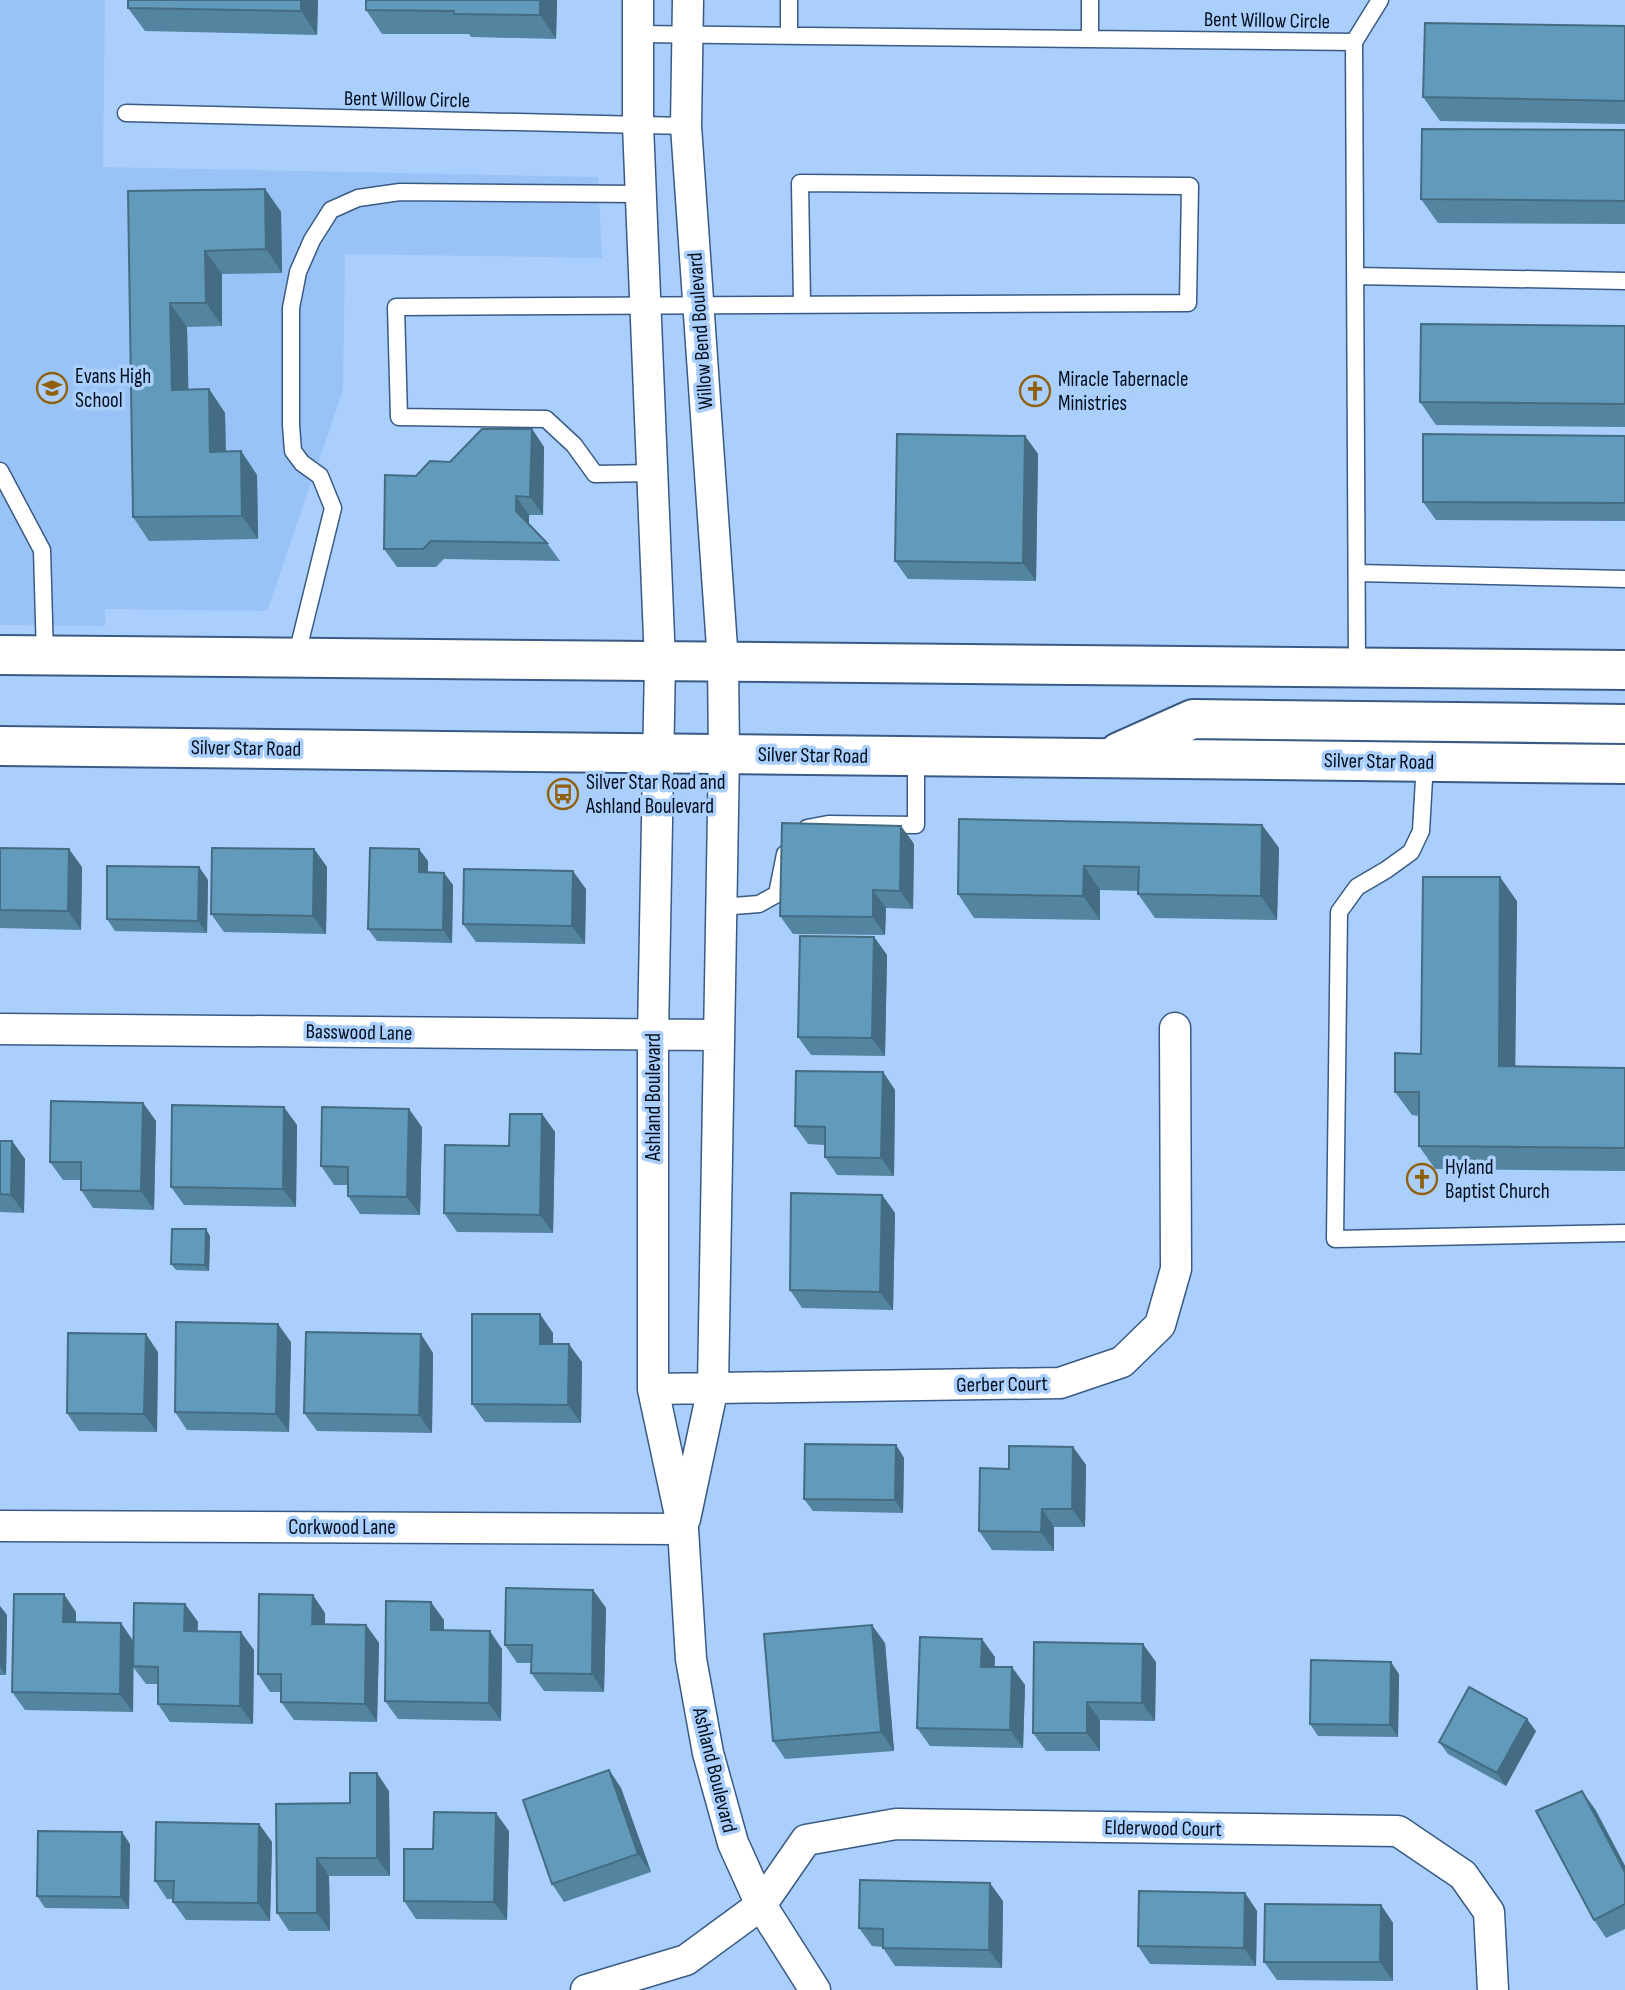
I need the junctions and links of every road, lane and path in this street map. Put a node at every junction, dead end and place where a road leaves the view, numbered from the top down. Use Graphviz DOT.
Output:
graph roads {
  1 [pos="638,0"];
  2 [pos="688,0"];
  3 [pos="789,0"];
  4 [pos="1090,0"];
  5 [pos="1380,0"];
  6 [pos="638,34"];
  7 [pos="687,34"];
  8 [pos="789,35"];
  9 [pos="1090,39"];
  10 [pos="1354,41"];
  11 [pos="126,113"];
  12 [pos="638,125"];
  13 [pos="686,126"];
  14 [pos="641,194"];
  15 [pos="1356,276"];
  16 [pos="1625,281"];
  17 [pos="698,303"];
  18 [pos="802,303"];
  19 [pos="646,306"];
  20 [pos="0,471"];
  21 [pos="653,473"];
  22 [pos="1357,573"];
  23 [pos="1625,579"];
  24 [pos="0,655"];
  25 [pos="46,656"];
  26 [pos="296,658"];
  27 [pos="660,662"];
  28 [pos="723,662"];
  29 [pos="1357,668"];
  30 [pos="1625,670"];
  31 [pos="1625,724"];
  32 [pos="0,746"];
  33 [pos="659,752"];
  34 [pos="724,754"];
  35 [pos="916,756"];
  36 [pos="1108,757"];
  37 [pos="1425,762"];
  38 [pos="1625,764"];
  39 [pos="720,907"];
  40 [pos="1175,1028"];
  41 [pos="0,1029"];
  42 [pos="653,1035"];
  43 [pos="718,1035"];
  44 [pos="1625,1233"];
  45 [pos="713,1387"];
  46 [pos="653,1389"];
  47 [pos="0,1526"];
  48 [pos="683,1529"];
  49 [pos="761,1905"];
  50 [pos="586,1990"];
  51 [pos="815,1990"];
  52 [pos="1493,1990"];
  1 -- 6 [label="street"];
  2 -- 7 [label="street, Willow Bend Boulevard"];
  3 -- 8 [label="lane"];
  4 -- 9 [label="lane"];
  5 -- 10 [label="lane"];
  6 -- 7 [label="lane, Bent Willow Circle"];
  6 -- 12 [label="street"];
  7 -- 8 [label="lane, Bent Willow Circle"];
  7 -- 13 [label="street, Willow Bend Boulevard"];
  8 -- 9 [label="lane, Bent Willow Circle"];
  9 -- 10 [label="lane, Bent Willow Circle"];
  10 -- 15 [label="lane, Bent Willow Circle"];
  11 -- 12 [label="lane, Bent Willow Circle"];
  12 -- 13 [label="lane, Bent Willow Circle"];
  12 -- 14 [label="street"];
  13 -- 17 [label="street, Willow Bend Boulevard"];
  14 -- 19 [label="street"];
  14 -- 26 [label="lane"];
  15 -- 16 [label="lane"];
  15 -- 22 [label="lane, Bent Willow Circle"];
  17 -- 18 [label="lane"];
  17 -- 19 [label="lane"];
  17 -- 28 [label="street, Willow Bend Boulevard"];
  18 -- 18 [label="lane"];
  19 -- 21 [label="street"];
  19 -- 21 [label="lane"];
  20 -- 25 [label="lane"];
  21 -- 27 [label="street"];
  22 -- 23 [label="lane"];
  22 -- 29 [label="lane, Bent Willow Circle"];
  24 -- 25 [label="main road"];
  25 -- 26 [label="main road"];
  26 -- 27 [label="main road"];
  27 -- 28 [label="main road"];
  27 -- 33 [label="street, Ashland Boulevard"];
  28 -- 29 [label="main road"];
  28 -- 34 [label="street, Ashland Boulevard"];
  29 -- 30 [label="main road"];
  31 -- 36 [label="main road"];
  32 -- 33 [label="main road, Silver Star Road"];
  33 -- 34 [label="main road, Silver Star Road"];
  33 -- 42 [label="street, Ashland Boulevard"];
  34 -- 35 [label="main road, Silver Star Road"];
  34 -- 39 [label="street, Ashland Boulevard"];
  35 -- 36 [label="main road, Silver Star Road"];
  35 -- 39 [label="lane"];
  36 -- 37 [label="main road, Silver Star Road"];
  37 -- 38 [label="main road, Silver Star Road"];
  37 -- 44 [label="lane"];
  39 -- 43 [label="street, Ashland Boulevard"];
  40 -- 45 [label="street, Gerber Court"];
  41 -- 42 [label="street, Basswood Lane"];
  42 -- 43 [label="street, Basswood Lane"];
  42 -- 46 [label="street, Ashland Boulevard"];
  43 -- 45 [label="street, Ashland Boulevard"];
  45 -- 46 [label="street, Gerber Court"];
  45 -- 48 [label="street, Ashland Boulevard"];
  46 -- 48 [label="street, Ashland Boulevard"];
  47 -- 48 [label="street, Corkwood Lane"];
  48 -- 49 [label="street, Ashland Boulevard"];
  49 -- 50 [label="street, Elderwood Court"];
  49 -- 51 [label="street, Ashland Boulevard"];
  49 -- 52 [label="street, Elderwood Court"];
}
